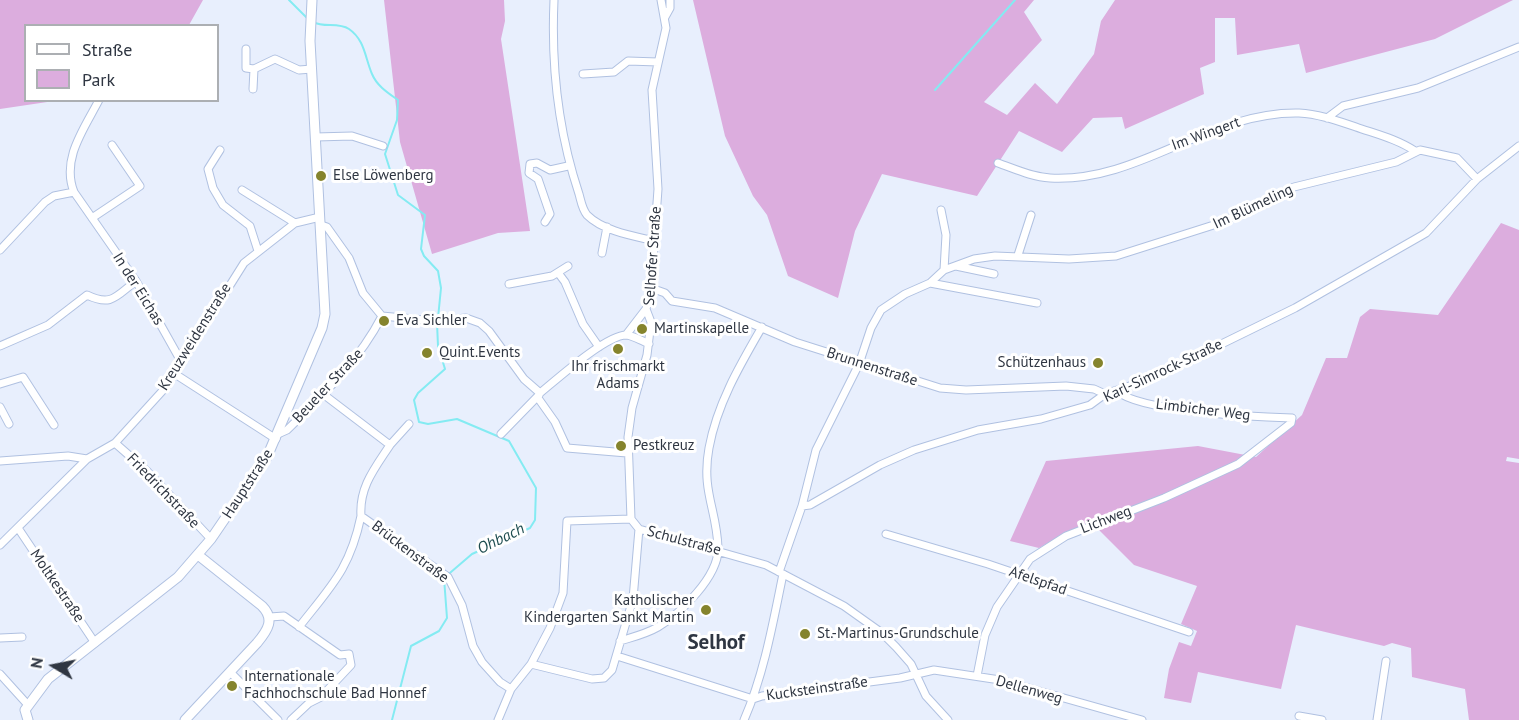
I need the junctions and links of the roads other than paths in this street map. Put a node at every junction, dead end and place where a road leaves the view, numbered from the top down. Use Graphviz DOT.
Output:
graph roads {
  1 [pos="312,0"];
  2 [pos="554,0"];
  3 [pos="661,0"];
  4 [pos="670,0"];
  5 [pos="665,17"];
  6 [pos="1519,47"];
  7 [pos="246,49"];
  8 [pos="658,62"];
  9 [pos="254,69"];
  10 [pos="312,69"];
  11 [pos="583,74"];
  12 [pos="253,88"];
  13 [pos="98,102"];
  14 [pos="1327,118"];
  15 [pos="316,137"];
  16 [pos="112,145"];
  17 [pos="383,146"];
  18 [pos="1519,146"];
  19 [pos="220,150"];
  20 [pos="1415,151"];
  21 [pos="998,163"];
  22 [pos="568,165"];
  23 [pos="1477,179"];
  24 [pos="242,190"];
  25 [pos="74,192"];
  26 [pos="941,210"];
  27 [pos="1031,215"];
  28 [pos="92,218"];
  29 [pos="321,221"];
  30 [pos="545,222"];
  31 [pos="295,223"];
  32 [pos="608,227"];
  33 [pos="655,241"];
  34 [pos="0,250"];
  35 [pos="258,251"];
  36 [pos="602,253"];
  37 [pos="1018,255"];
  38 [pos="953,265"];
  39 [pos="568,266"];
  40 [pos="944,270"];
  41 [pos="559,274"];
  42 [pos="994,274"];
  43 [pos="136,281"];
  44 [pos="930,283"];
  45 [pos="509,284"];
  46 [pos="651,288"];
  47 [pos="1037,303"];
  48 [pos="646,309"];
  49 [pos="382,316"];
  50 [pos="762,327"];
  51 [pos="627,335"];
  52 [pos="649,344"];
  53 [pos="0,346"];
  54 [pos="599,347"];
  55 [pos="182,363"];
  56 [pos="859,363"];
  57 [pos="174,374"];
  58 [pos="0,384"];
  59 [pos="1117,391"];
  60 [pos="323,394"];
  61 [pos="1104,394"];
  62 [pos="539,396"];
  63 [pos="0,407"];
  64 [pos="1292,418"];
  65 [pos="9,424"];
  66 [pos="54,424"];
  67 [pos="409,424"];
  68 [pos="501,434"];
  69 [pos="277,436"];
  70 [pos="115,443"];
  71 [pos="390,445"];
  72 [pos="627,453"];
  73 [pos="0,460"];
  74 [pos="86,462"];
  75 [pos="802,507"];
  76 [pos="361,516"];
  77 [pos="631,519"];
  78 [pos="18,528"];
  79 [pos="639,529"];
  80 [pos="886,534"];
  81 [pos="211,539"];
  82 [pos="0,545"];
  83 [pos="718,549"];
  84 [pos="198,555"];
  85 [pos="781,573"];
  86 [pos="1017,574"];
  87 [pos="270,617"];
  88 [pos="299,627"];
  89 [pos="1190,632"];
  90 [pos="22,637"];
  91 [pos="0,638"];
  92 [pos="620,641"];
  93 [pos="95,643"];
  94 [pos="617,656"];
  95 [pos="1386,661"];
  96 [pos="531,664"];
  97 [pos="230,672"];
  98 [pos="0,674"];
  99 [pos="915,675"];
  100 [pos="977,675"];
  101 [pos="511,689"];
  102 [pos="753,699"];
  103 [pos="28,705"];
  104 [pos="1299,716"];
  105 [pos="27,719"];
  106 [pos="184,720"];
  107 [pos="279,720"];
  108 [pos="291,720"];
  109 [pos="498,720"];
  110 [pos="744,720"];
  111 [pos="948,720"];
  112 [pos="1142,720"];
  113 [pos="1322,720"];
  114 [pos="1377,720"];
  1 -- 10 [label="main road, Hauptstraße"];
  2 -- 22 [label="street"];
  3 -- 5 [label="street"];
  4 -- 5 [label="street, Selhofer Straße"];
  5 -- 8 [label="street, Selhofer Straße"];
  6 -- 14 [label="street"];
  7 -- 9 [label="street"];
  8 -- 11 [label="street"];
  8 -- 33 [label="street, Selhofer Straße"];
  9 -- 10 [label="street"];
  9 -- 12 [label="street"];
  10 -- 15 [label="main road, Hauptstraße"];
  13 -- 25 [label="street, In der Eichas"];
  14 -- 20 [label="street, Im Wingert"];
  14 -- 21 [label="street, Im Wingert"];
  15 -- 17 [label="street"];
  15 -- 29 [label="main road, Hauptstraße"];
  16 -- 28 [label="street"];
  18 -- 23 [label="street, Karl-Simrock-Straße"];
  19 -- 35 [label="street"];
  20 -- 23 [label="street"];
  20 -- 37 [label="street, Im Blümeling"];
  22 -- 30 [label="street"];
  22 -- 32 [label="street"];
  23 -- 59 [label="street, Karl-Simrock-Straße"];
  24 -- 31 [label="street"];
  25 -- 28 [label="street, In der Eichas"];
  25 -- 34 [label="street"];
  26 -- 40 [label="street"];
  27 -- 37 [label="street"];
  28 -- 43 [label="street, In der Eichas"];
  29 -- 31 [label="street, Kreuzweidenstraße"];
  29 -- 49 [label="street"];
  29 -- 69 [label="main road, Hauptstraße"];
  31 -- 35 [label="street, Kreuzweidenstraße"];
  32 -- 33 [label="street"];
  32 -- 36 [label="street"];
  33 -- 46 [label="street, Selhofer Straße"];
  35 -- 55 [label="street, Kreuzweidenstraße"];
  37 -- 38 [label="street, Im Blümeling"];
  38 -- 40 [label="street, Im Blümeling"];
  38 -- 42 [label="street"];
  39 -- 41 [label="street"];
  40 -- 44 [label="street, Im Blümeling"];
  41 -- 45 [label="street"];
  41 -- 54 [label="street"];
  43 -- 53 [label="street"];
  43 -- 55 [label="street, In der Eichas"];
  44 -- 47 [label="street"];
  44 -- 56 [label="street"];
  46 -- 48 [label="street, Selhofer Straße"];
  46 -- 50 [label="street, Brunnenstraße"];
  48 -- 51 [label="street"];
  48 -- 52 [label="street, Selhofer Straße"];
  49 -- 60 [label="street, Beueler Straße"];
  49 -- 62 [label="street"];
  50 -- 56 [label="street, Brunnenstraße"];
  50 -- 83 [label="street"];
  51 -- 52 [label="street"];
  51 -- 54 [label="street"];
  52 -- 72 [label="street, Selhofer Straße"];
  54 -- 62 [label="street"];
  55 -- 57 [label="street, Kreuzweidenstraße"];
  56 -- 61 [label="street, Brunnenstraße"];
  56 -- 75 [label="street"];
  57 -- 69 [label="street"];
  57 -- 70 [label="street, Kreuzweidenstraße"];
  58 -- 66 [label="street"];
  59 -- 61 [label="street, Karl-Simrock-Straße"];
  59 -- 64 [label="street, Limbicher Weg"];
  60 -- 69 [label="street, Beueler Straße"];
  60 -- 71 [label="street"];
  61 -- 75 [label="street, Karl-Simrock-Straße"];
  62 -- 68 [label="street"];
  62 -- 72 [label="street"];
  63 -- 65 [label="street"];
  64 -- 86 [label="street, Lichweg"];
  67 -- 71 [label="street, Brückenstraße"];
  69 -- 81 [label="main road, Hauptstraße"];
  70 -- 74 [label="street, Kreuzweidenstraße"];
  70 -- 81 [label="street, Friedrichstraße"];
  71 -- 76 [label="street, Brückenstraße"];
  72 -- 77 [label="street, Selhofer Straße"];
  73 -- 74 [label="street"];
  74 -- 78 [label="street, Kreuzweidenstraße"];
  75 -- 85 [label="street"];
  76 -- 88 [label="street"];
  76 -- 101 [label="street, Brückenstraße"];
  77 -- 79 [label="street, Schulstraße"];
  77 -- 96 [label="street, Schulstraße"];
  78 -- 82 [label="street, Kreuzweidenstraße"];
  78 -- 93 [label="street, Moltkestraße"];
  79 -- 83 [label="street, Schulstraße"];
  79 -- 92 [label="street"];
  80 -- 86 [label="street, Afelspfad"];
  81 -- 84 [label="main road, Hauptstraße"];
  83 -- 85 [label="street, Schulstraße"];
  83 -- 92 [label="street"];
  84 -- 87 [label="main road"];
  84 -- 93 [label="main road, Hauptstraße"];
  85 -- 99 [label="street, Schulstraße"];
  85 -- 102 [label="street"];
  86 -- 89 [label="street, Afelspfad"];
  86 -- 100 [label="street, Lichweg"];
  87 -- 88 [label="street"];
  87 -- 97 [label="main road"];
  88 -- 108 [label="street"];
  90 -- 91 [label="street"];
  92 -- 94 [label="street"];
  93 -- 103 [label="main road, Hauptstraße"];
  94 -- 96 [label="street"];
  94 -- 102 [label="street, Kucksteinstraße"];
  95 -- 114 [label="street"];
  96 -- 101 [label="street"];
  97 -- 106 [label="main road"];
  97 -- 107 [label="street"];
  98 -- 103 [label="street"];
  99 -- 100 [label="street, Dellenweg"];
  99 -- 102 [label="street, Kucksteinstraße"];
  99 -- 111 [label="street, Schulstraße"];
  100 -- 112 [label="street, Dellenweg"];
  101 -- 109 [label="street"];
  102 -- 110 [label="street"];
  103 -- 105 [label="main road, Hauptstraße"];
  104 -- 113 [label="street"];
}
